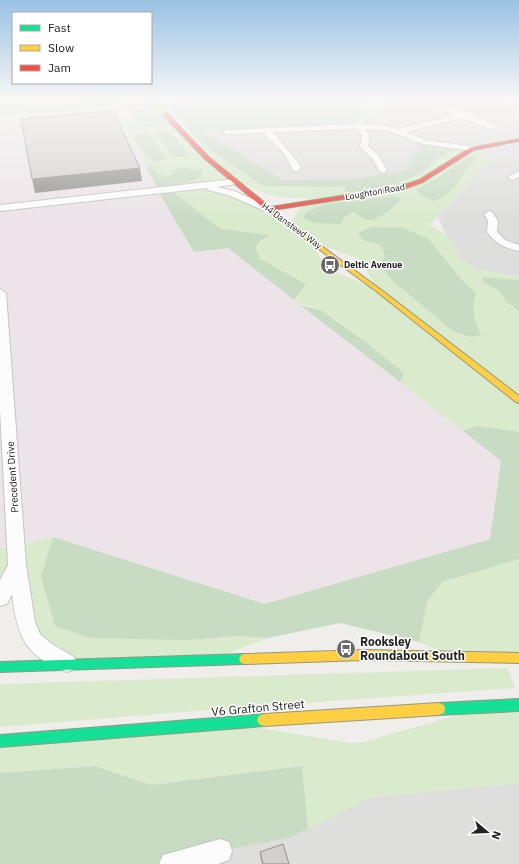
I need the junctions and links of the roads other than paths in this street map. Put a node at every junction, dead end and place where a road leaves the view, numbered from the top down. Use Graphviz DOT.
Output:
graph roads {
  1 [pos="190,140"];
  2 [pos="275,140"];
  3 [pos="365,140"];
  4 [pos="419,140"];
  5 [pos="517,140"];
  6 [pos="472,149"];
  7 [pos="296,169"];
  8 [pos="383,170"];
  9 [pos="234,182"];
  10 [pos="198,187"];
  11 [pos="266,195"];
  12 [pos="278,198"];
  13 [pos="310,202"];
  14 [pos="0,208"];
  15 [pos="268,209"];
  16 [pos="489,214"];
  17 [pos="519,248"];
  18 [pos="0,294"];
  19 [pos="519,400"];
  20 [pos="17,564"];
  21 [pos="0,599"];
  22 [pos="515,658"];
  23 [pos="68,664"];
  24 [pos="0,667"];
  25 [pos="519,705"];
  26 [pos="0,741"];
  27 [pos="220,851"];
  28 [pos="180,863"];
  1 -- 9 [label="street, H4 Dansteed Way, bridge"];
  2 -- 7 [label="street"];
  3 -- 8 [label="street"];
  4 -- 6 [label="street"];
  5 -- 6 [label="street, Loughton Road"];
  6 -- 13 [label="street, Loughton Road"];
  9 -- 10 [label="street"];
  9 -- 11 [label="street"];
  9 -- 15 [label="street, H4 Dansteed Way"];
  10 -- 14 [label="street"];
  10 -- 15 [label="street"];
  12 -- 13 [label="street"];
  13 -- 15 [label="street, Loughton Road"];
  15 -- 19 [label="street, H4 Dansteed Way"];
  16 -- 17 [label="street"];
  18 -- 20 [label="street, Precedent Drive"];
  20 -- 21 [label="street, Precedent Drive"];
  20 -- 23 [label="street, Precedent Drive"];
  22 -- 23 [label="street"];
  23 -- 24 [label="street"];
  25 -- 26 [label="street, V6 Grafton Street"];
  27 -- 28 [label="street"];
}
